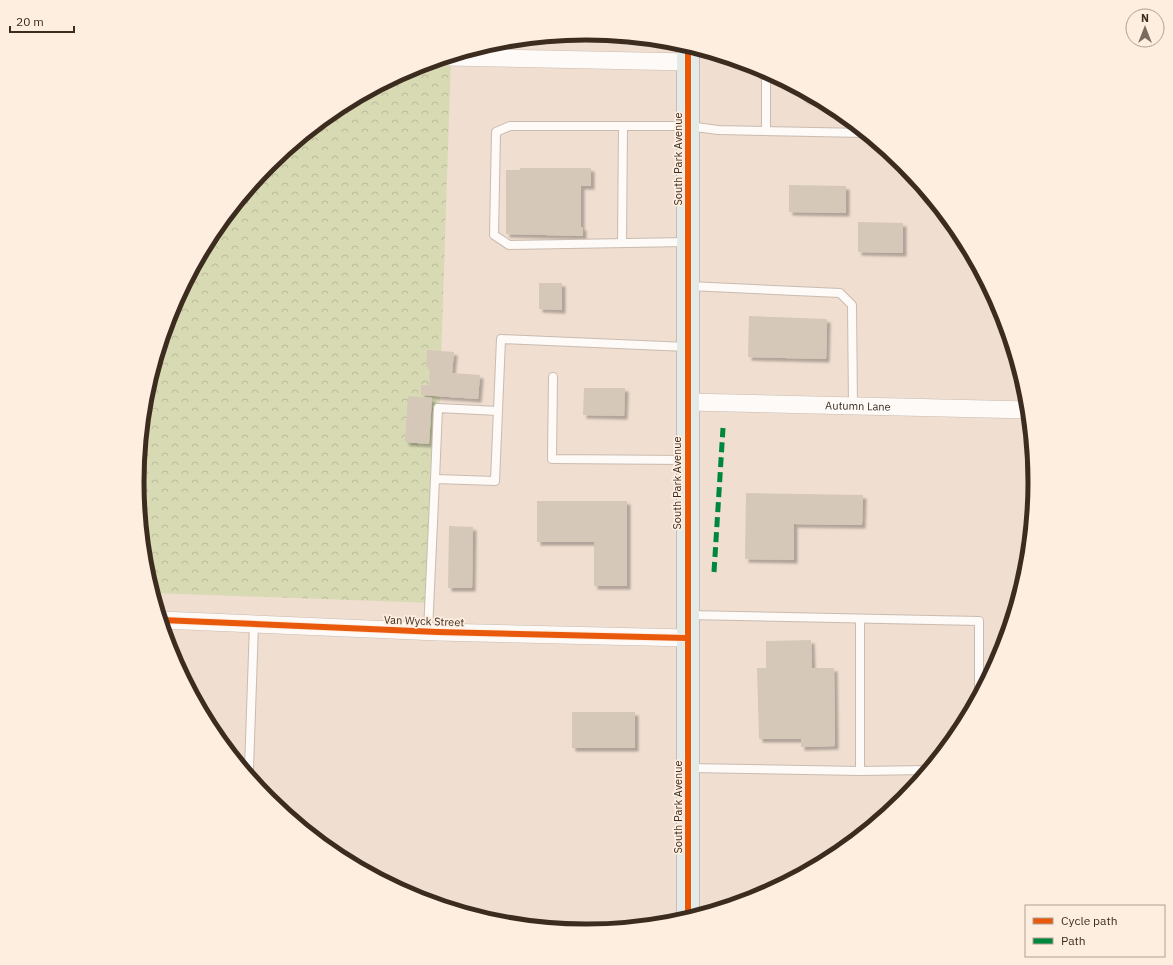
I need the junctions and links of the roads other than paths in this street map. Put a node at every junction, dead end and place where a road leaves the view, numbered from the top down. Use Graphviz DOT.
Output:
graph roads {
  1 [pos="688,54"];
  2 [pos="466,57"];
  3 [pos="766,79"];
  4 [pos="623,126"];
  5 [pos="688,126"];
  6 [pos="766,130"];
  7 [pos="858,133"];
  8 [pos="688,242"];
  9 [pos="622,243"];
  10 [pos="688,286"];
  11 [pos="688,347"];
  12 [pos="553,377"];
  13 [pos="688,402"];
  14 [pos="854,406"];
  15 [pos="1022,410"];
  16 [pos="498,411"];
  17 [pos="688,460"];
  18 [pos="435,479"];
  19 [pos="687,615"];
  20 [pos="860,619"];
  21 [pos="166,620"];
  22 [pos="254,624"];
  23 [pos="428,631"];
  24 [pos="687,638"];
  25 [pos="979,686"];
  26 [pos="688,768"];
  27 [pos="249,769"];
  28 [pos="922,770"];
  29 [pos="860,771"];
  30 [pos="688,913"];
  1 -- 2 [label="street"];
  1 -- 5 [label="main road, South Park Avenue"];
  3 -- 6 [label="lane"];
  4 -- 5 [label="lane"];
  4 -- 9 [label="lane"];
  4 -- 9 [label="lane"];
  5 -- 6 [label="lane"];
  5 -- 8 [label="main road, South Park Avenue"];
  6 -- 7 [label="lane"];
  8 -- 9 [label="lane"];
  8 -- 10 [label="main road, South Park Avenue"];
  10 -- 11 [label="main road, South Park Avenue"];
  10 -- 14 [label="lane"];
  11 -- 13 [label="main road, South Park Avenue"];
  11 -- 16 [label="lane"];
  12 -- 17 [label="lane"];
  13 -- 14 [label="street, Autumn Lane"];
  13 -- 17 [label="main road, South Park Avenue"];
  14 -- 15 [label="street, Autumn Lane"];
  16 -- 18 [label="lane"];
  16 -- 18 [label="lane"];
  17 -- 19 [label="main road, South Park Avenue"];
  18 -- 23 [label="lane"];
  19 -- 20 [label="lane"];
  19 -- 24 [label="main road, South Park Avenue"];
  20 -- 25 [label="lane"];
  20 -- 29 [label="lane"];
  21 -- 22 [label="street, Van Wyck Street"];
  22 -- 23 [label="street, Van Wyck Street"];
  22 -- 27 [label="lane"];
  23 -- 24 [label="street, Van Wyck Street"];
  24 -- 26 [label="main road, South Park Avenue"];
  26 -- 29 [label="lane"];
  26 -- 30 [label="main road, South Park Avenue"];
  28 -- 29 [label="lane"];
}
